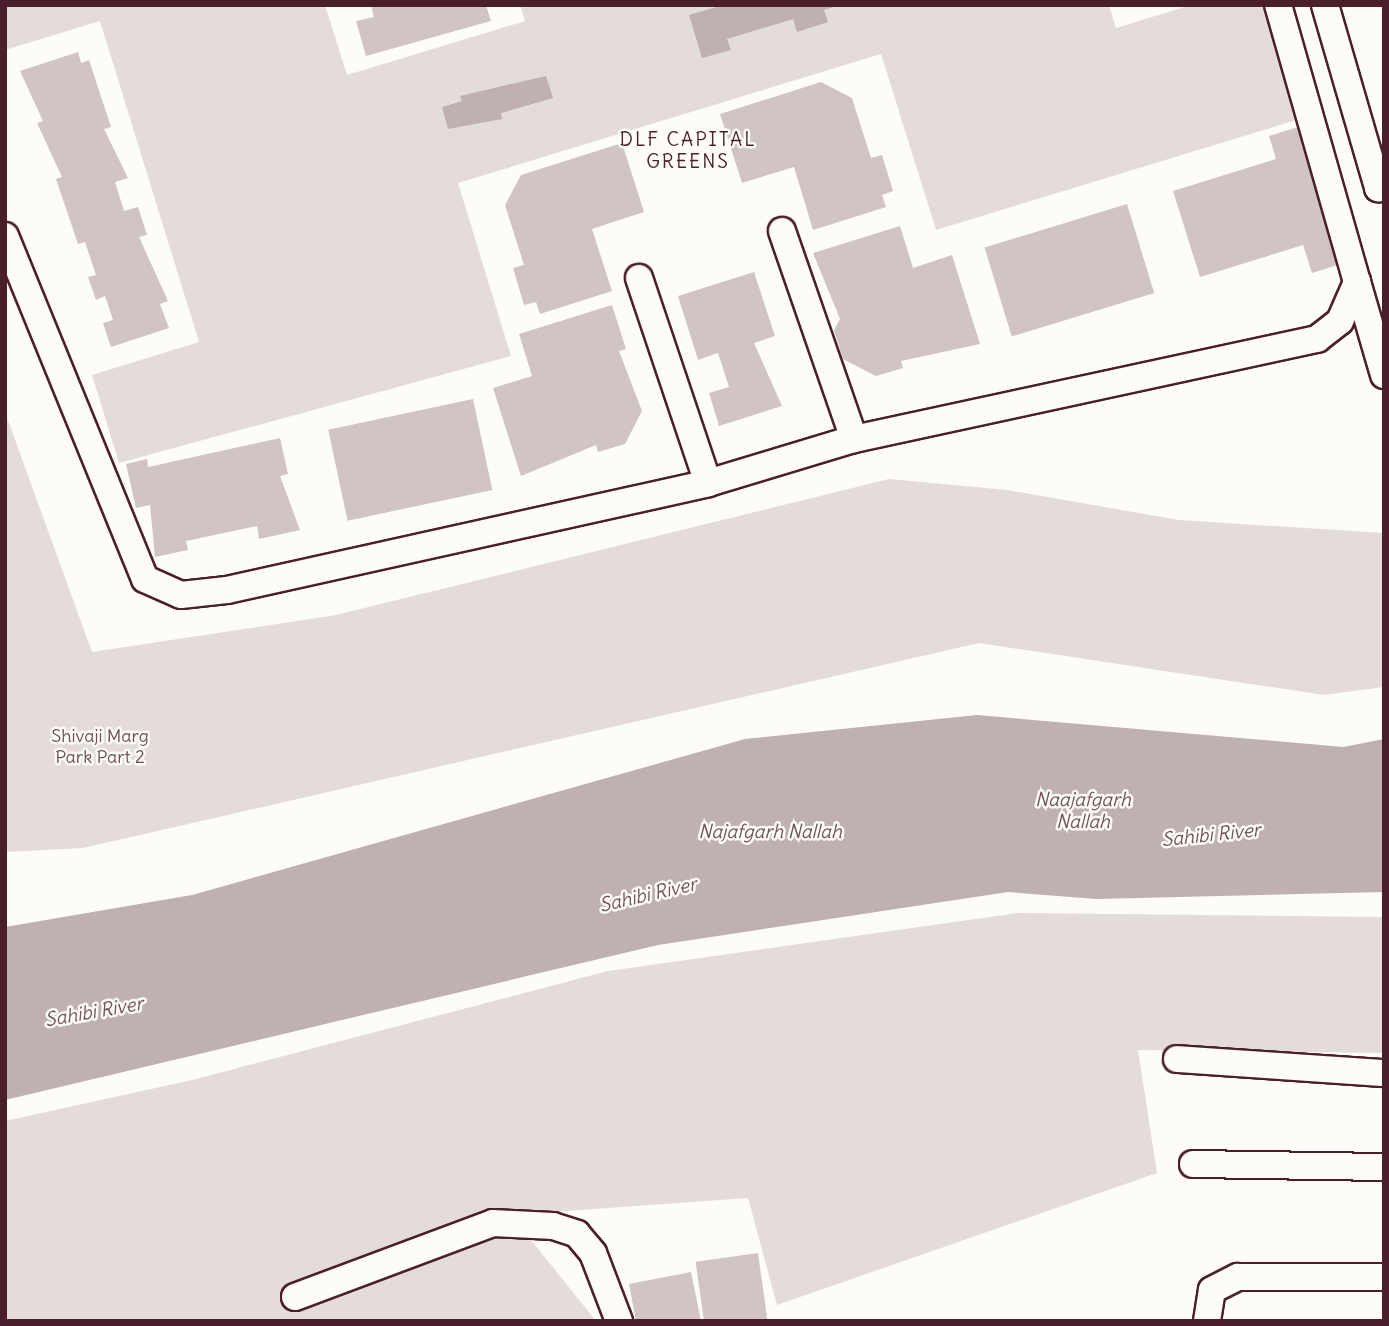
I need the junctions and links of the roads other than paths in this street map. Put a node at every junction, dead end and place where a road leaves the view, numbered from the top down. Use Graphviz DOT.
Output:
graph roads {
  1 [pos="1278,5"];
  2 [pos="1325,5"];
  3 [pos="1382,194"];
  4 [pos="782,231"];
  5 [pos="5,236"];
  6 [pos="639,278"];
  7 [pos="1357,282"];
  8 [pos="1384,374"];
  9 [pos="854,439"];
  10 [pos="708,482"];
  11 [pos="1177,1059"];
  12 [pos="1384,1073"];
  13 [pos="1194,1164"];
  14 [pos="1384,1167"];
  15 [pos="1384,1277"];
  16 [pos="295,1297"];
  17 [pos="1208,1312"];
  18 [pos="619,1321"];
  1 -- 7 [label="street"];
  2 -- 3 [label="street"];
  4 -- 9 [label="street"];
  5 -- 10 [label="street"];
  6 -- 10 [label="street"];
  7 -- 8 [label="street"];
  7 -- 9 [label="street"];
  9 -- 10 [label="street"];
  11 -- 12 [label="street"];
  13 -- 14 [label="street"];
  15 -- 17 [label="street"];
  16 -- 18 [label="street"];
}
